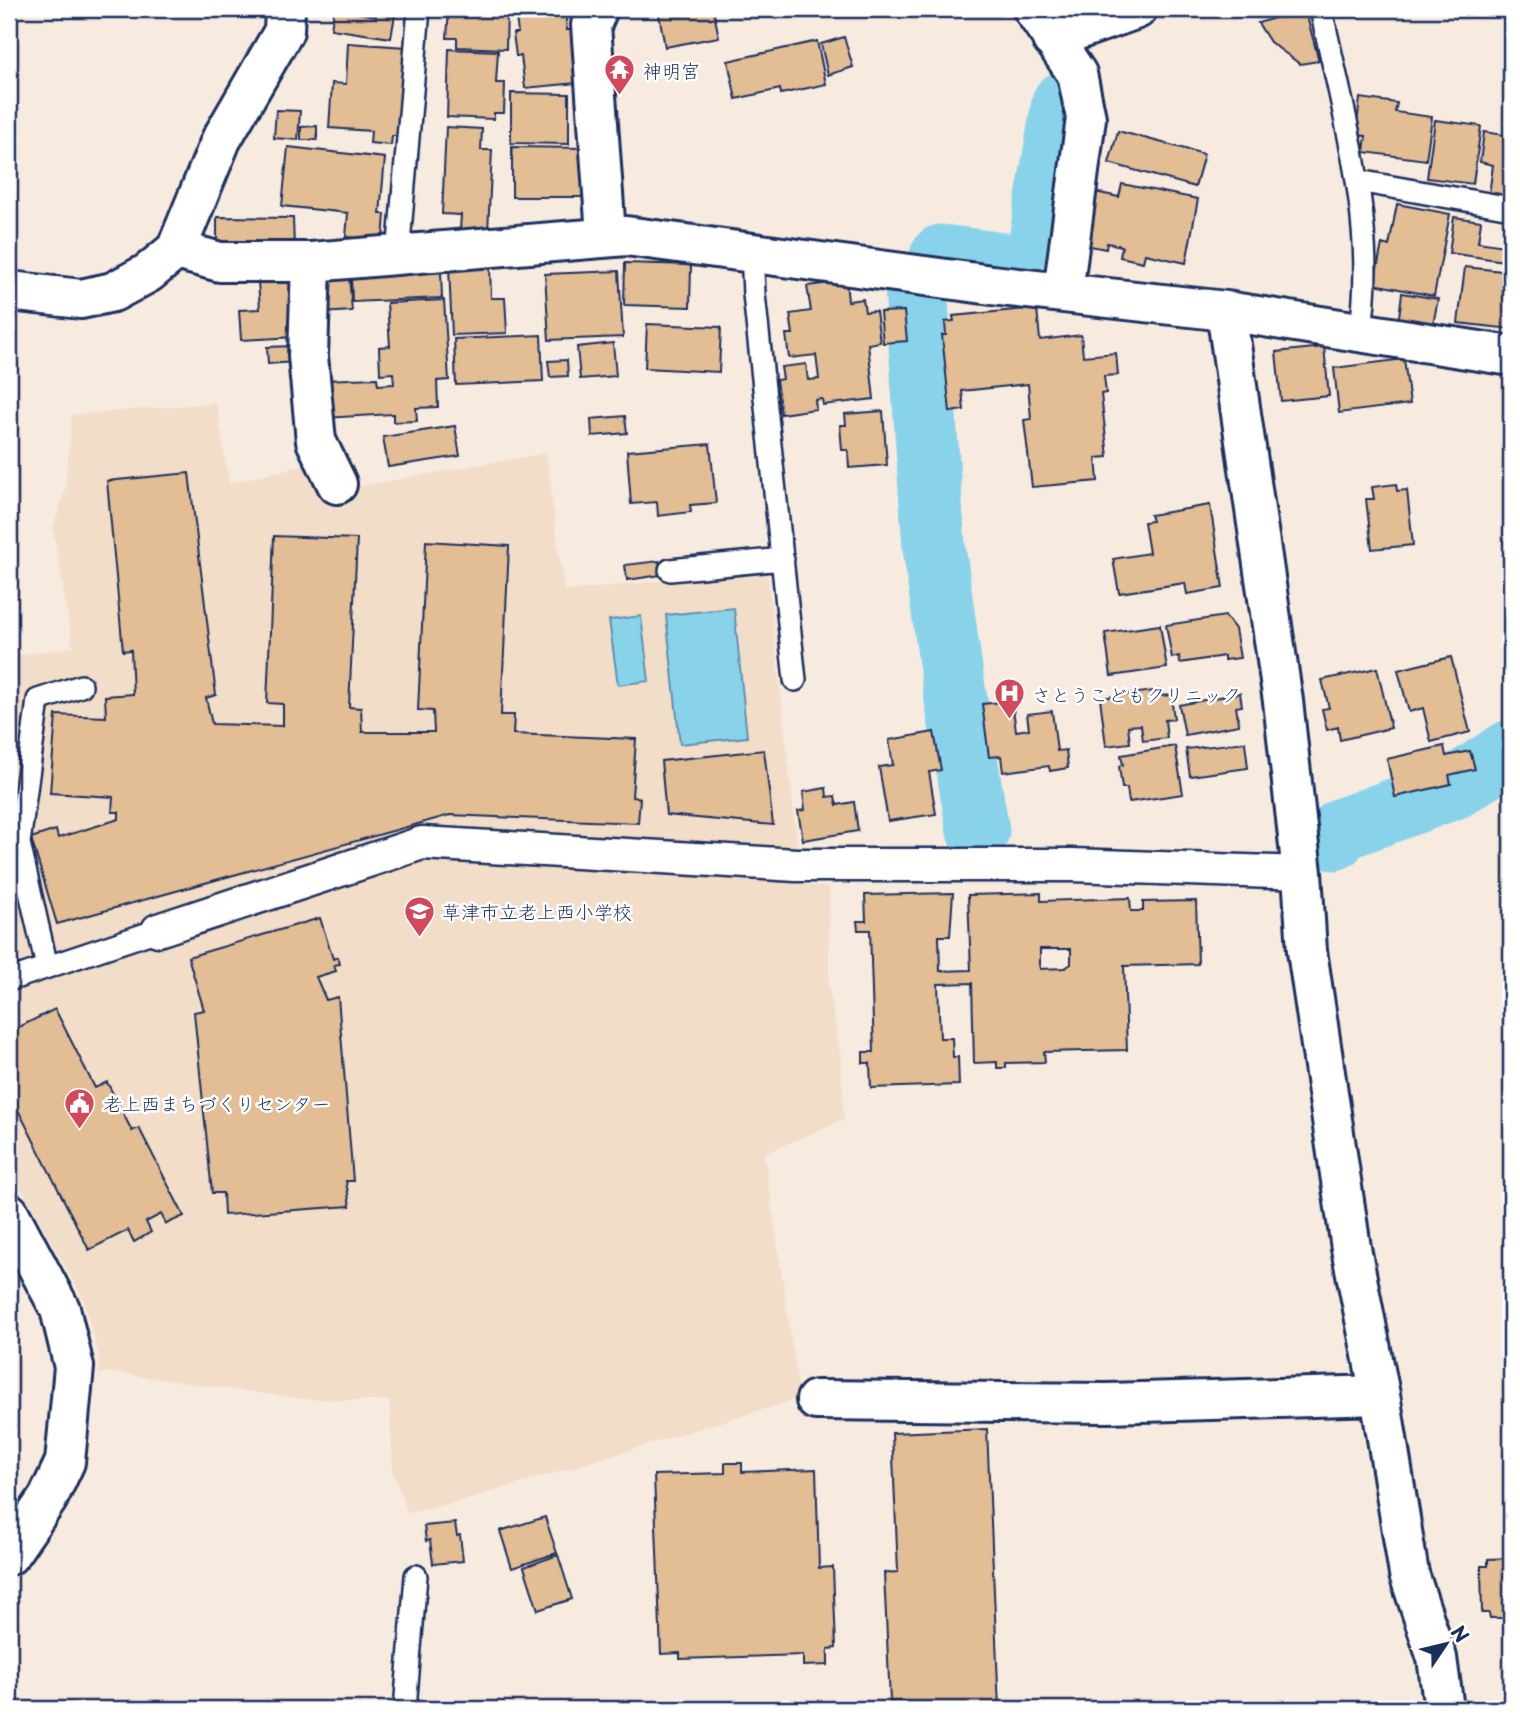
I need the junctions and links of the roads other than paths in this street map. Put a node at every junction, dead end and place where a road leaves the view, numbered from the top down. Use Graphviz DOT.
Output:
graph roads {
  1 [pos="285,9"];
  2 [pos="419,9"];
  3 [pos="598,9"];
  4 [pos="1137,9"];
  5 [pos="1321,9"];
  6 [pos="1042,24"];
  7 [pos="1357,181"];
  8 [pos="1511,208"];
  9 [pos="606,236"];
  10 [pos="176,250"];
  11 [pos="752,251"];
  12 [pos="398,255"];
  13 [pos="311,262"];
  14 [pos="9,291"];
  15 [pos="1062,292"];
  16 [pos="1226,312"];
  17 [pos="1360,334"];
  18 [pos="1511,356"];
  19 [pos="337,484"];
  20 [pos="782,559"];
  21 [pos="670,570"];
  22 [pos="795,680"];
  23 [pos="81,686"];
  24 [pos="1303,873"];
  25 [pos="158,930"];
  26 [pos="47,967"];
  27 [pos="9,979"];
  28 [pos="9,1213"];
  29 [pos="1380,1395"];
  30 [pos="816,1400"];
  31 [pos="9,1555"];
  32 [pos="416,1576"];
  33 [pos="405,1709"];
  34 [pos="1444,1709"];
  1 -- 10 [label="street"];
  2 -- 12 [label="lane"];
  3 -- 9 [label="street"];
  4 -- 6 [label="street"];
  5 -- 7 [label="lane"];
  6 -- 15 [label="street"];
  7 -- 8 [label="lane"];
  7 -- 17 [label="lane"];
  9 -- 11 [label="street"];
  9 -- 12 [label="street"];
  10 -- 13 [label="street"];
  10 -- 14 [label="street"];
  11 -- 15 [label="street"];
  11 -- 20 [label="lane"];
  12 -- 13 [label="street"];
  13 -- 19 [label="street"];
  15 -- 16 [label="street"];
  16 -- 17 [label="street"];
  16 -- 24 [label="street"];
  17 -- 18 [label="street"];
  20 -- 21 [label="lane"];
  20 -- 22 [label="lane"];
  23 -- 26 [label="lane"];
  24 -- 25 [label="street"];
  24 -- 29 [label="street"];
  25 -- 26 [label="lane"];
  26 -- 27 [label="lane"];
  28 -- 31 [label="street"];
  29 -- 30 [label="street"];
  29 -- 34 [label="street"];
  32 -- 33 [label="lane"];
}
